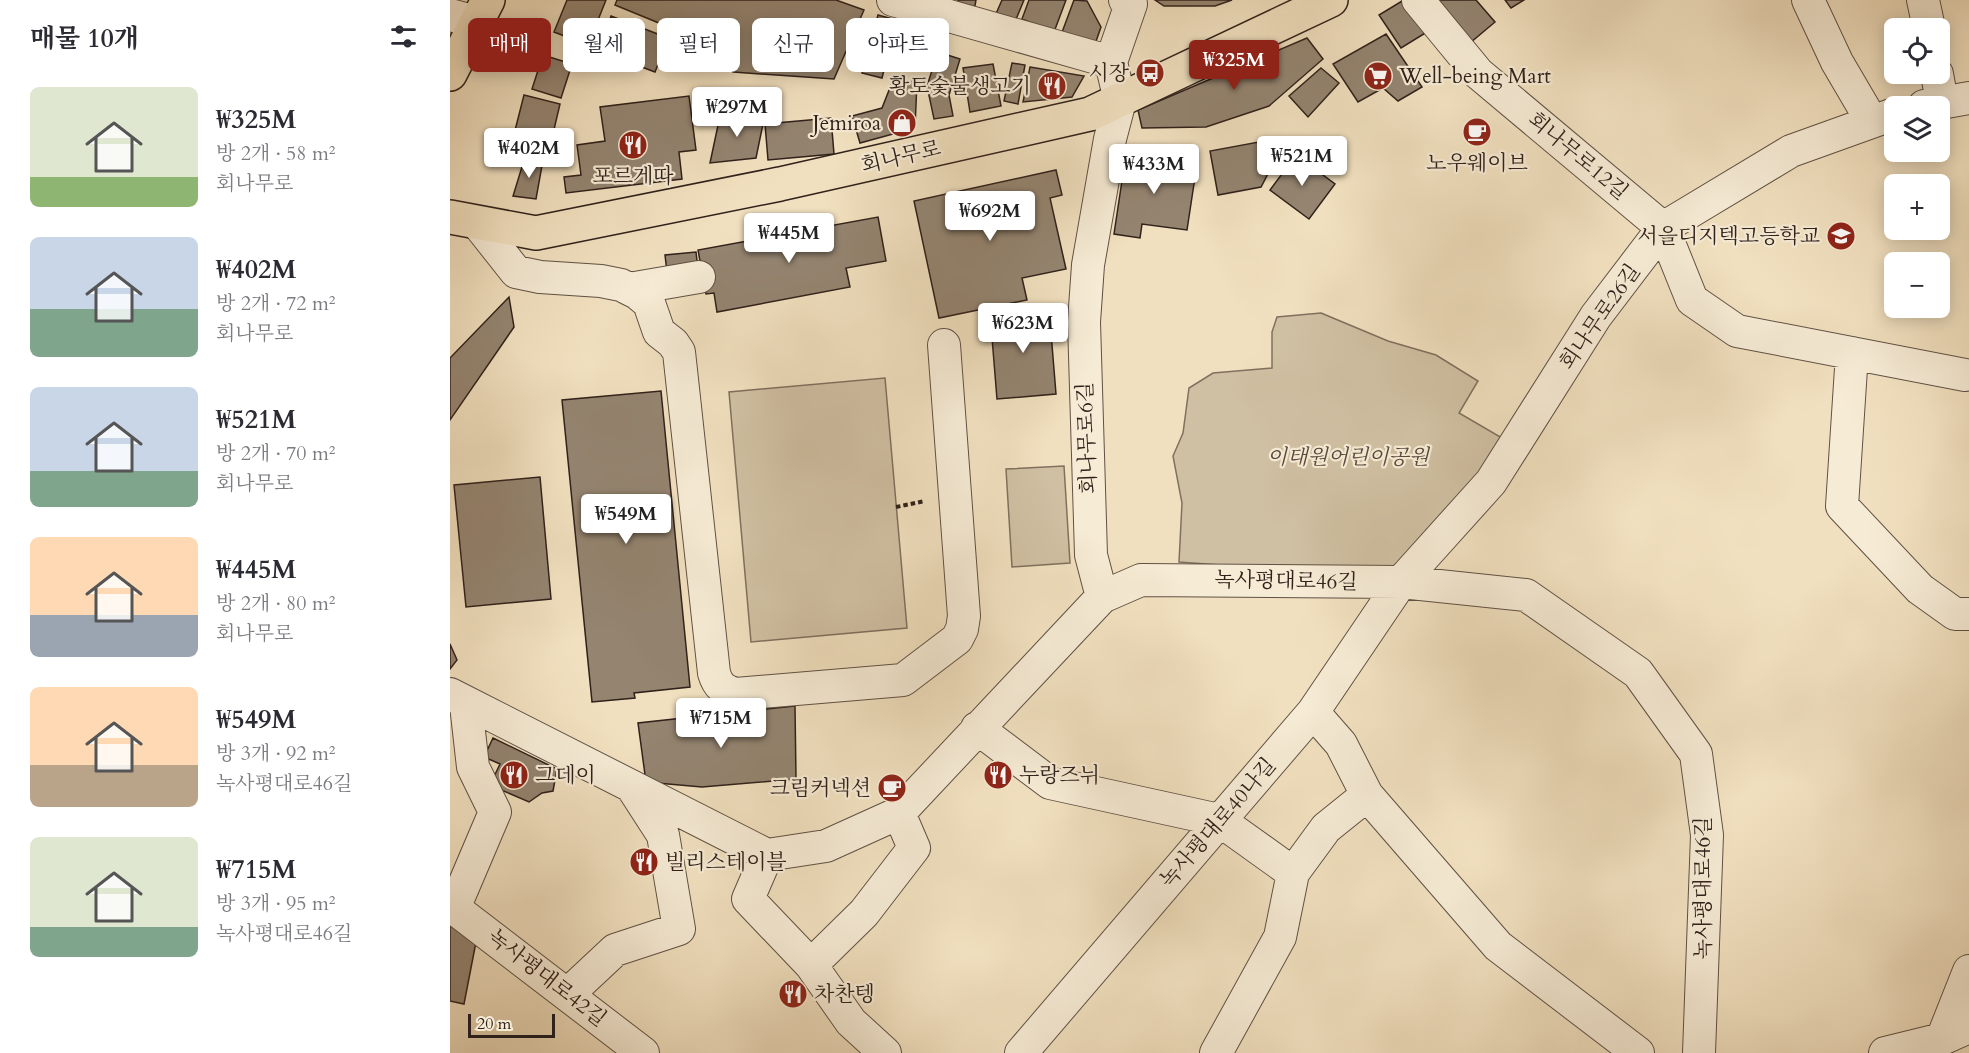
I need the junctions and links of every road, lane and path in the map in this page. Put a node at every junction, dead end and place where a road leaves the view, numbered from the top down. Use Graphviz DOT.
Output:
graph roads {
  1 [pos="893,0"];
  2 [pos="1125,0"];
  3 [pos="1331,0"];
  4 [pos="1418,0"];
  5 [pos="1808,0"];
  6 [pos="1923,0"];
  7 [pos="471,12"];
  8 [pos="1927,18"];
  9 [pos="1112,62"];
  10 [pos="450,74"];
  11 [pos="1120,101"];
  12 [pos="1882,117"];
  13 [pos="464,220"];
  14 [pos="1663,228"];
  15 [pos="699,277"];
  16 [pos="629,289"];
  17 [pos="944,345"];
  18 [pos="1852,353"];
  19 [pos="1965,375"];
  20 [pos="1401,582"];
  21 [pos="1102,597"];
  22 [pos="1969,614"];
  23 [pos="458,699"];
  24 [pos="1313,712"];
  25 [pos="977,728"];
  26 [pos="631,786"];
  27 [pos="1367,795"];
  28 [pos="900,813"];
  29 [pos="1219,820"];
  30 [pos="767,855"];
  31 [pos="1293,873"];
  32 [pos="452,905"];
  33 [pos="811,965"];
  34 [pos="1969,971"];
  35 [pos="568,994"];
  36 [pos="1956,1033"];
  37 [pos="643,1053"];
  38 [pos="885,1053"];
  39 [pos="1021,1053"];
  40 [pos="1216,1053"];
  41 [pos="1638,1053"];
  42 [pos="1699,1053"];
  43 [pos="1884,1053"];
  1 -- 9 [label="street"];
  2 -- 9 [label="street"];
  3 -- 11 [label="main road, 회나무로"];
  4 -- 14 [label="street, 회나무로12길"];
  5 -- 12 [label="street"];
  6 -- 8 [label="street"];
  7 -- 10 [label="main road"];
  9 -- 11 [label="street"];
  11 -- 13 [label="main road, 회나무로"];
  11 -- 21 [label="street, 회나무로6길"];
  12 -- 14 [label="street, 회나무로26길"];
  13 -- 16 [label="street"];
  14 -- 18 [label="street, 회나무로12길"];
  14 -- 20 [label="street, 회나무로26길"];
  15 -- 16 [label="street"];
  16 -- 17 [label="street"];
  18 -- 19 [label="street, 회나무로12길"];
  18 -- 22 [label="street"];
  20 -- 21 [label="street, 녹사평대로46길"];
  20 -- 24 [label="street, 녹사평대로40나길"];
  20 -- 42 [label="street, 녹사평대로46길"];
  21 -- 25 [label="street, 녹사평대로46길"];
  23 -- 26 [label="street"];
  23 -- 32 [label="street"];
  24 -- 27 [label="street"];
  24 -- 29 [label="street, 녹사평대로40나길"];
  25 -- 28 [label="street, 녹사평대로46길"];
  25 -- 29 [label="street"];
  26 -- 30 [label="street"];
  26 -- 35 [label="street"];
  27 -- 31 [label="street"];
  27 -- 41 [label="street"];
  28 -- 30 [label="street, 녹사평대로46길"];
  28 -- 33 [label="street"];
  29 -- 31 [label="street"];
  29 -- 39 [label="street, 녹사평대로40나길"];
  30 -- 33 [label="street"];
  31 -- 40 [label="street"];
  32 -- 35 [label="street, 녹사평대로42길"];
  33 -- 38 [label="street"];
  34 -- 36 [label="street"];
  35 -- 37 [label="street, 녹사평대로42길"];
  36 -- 43 [label="street"];
}
